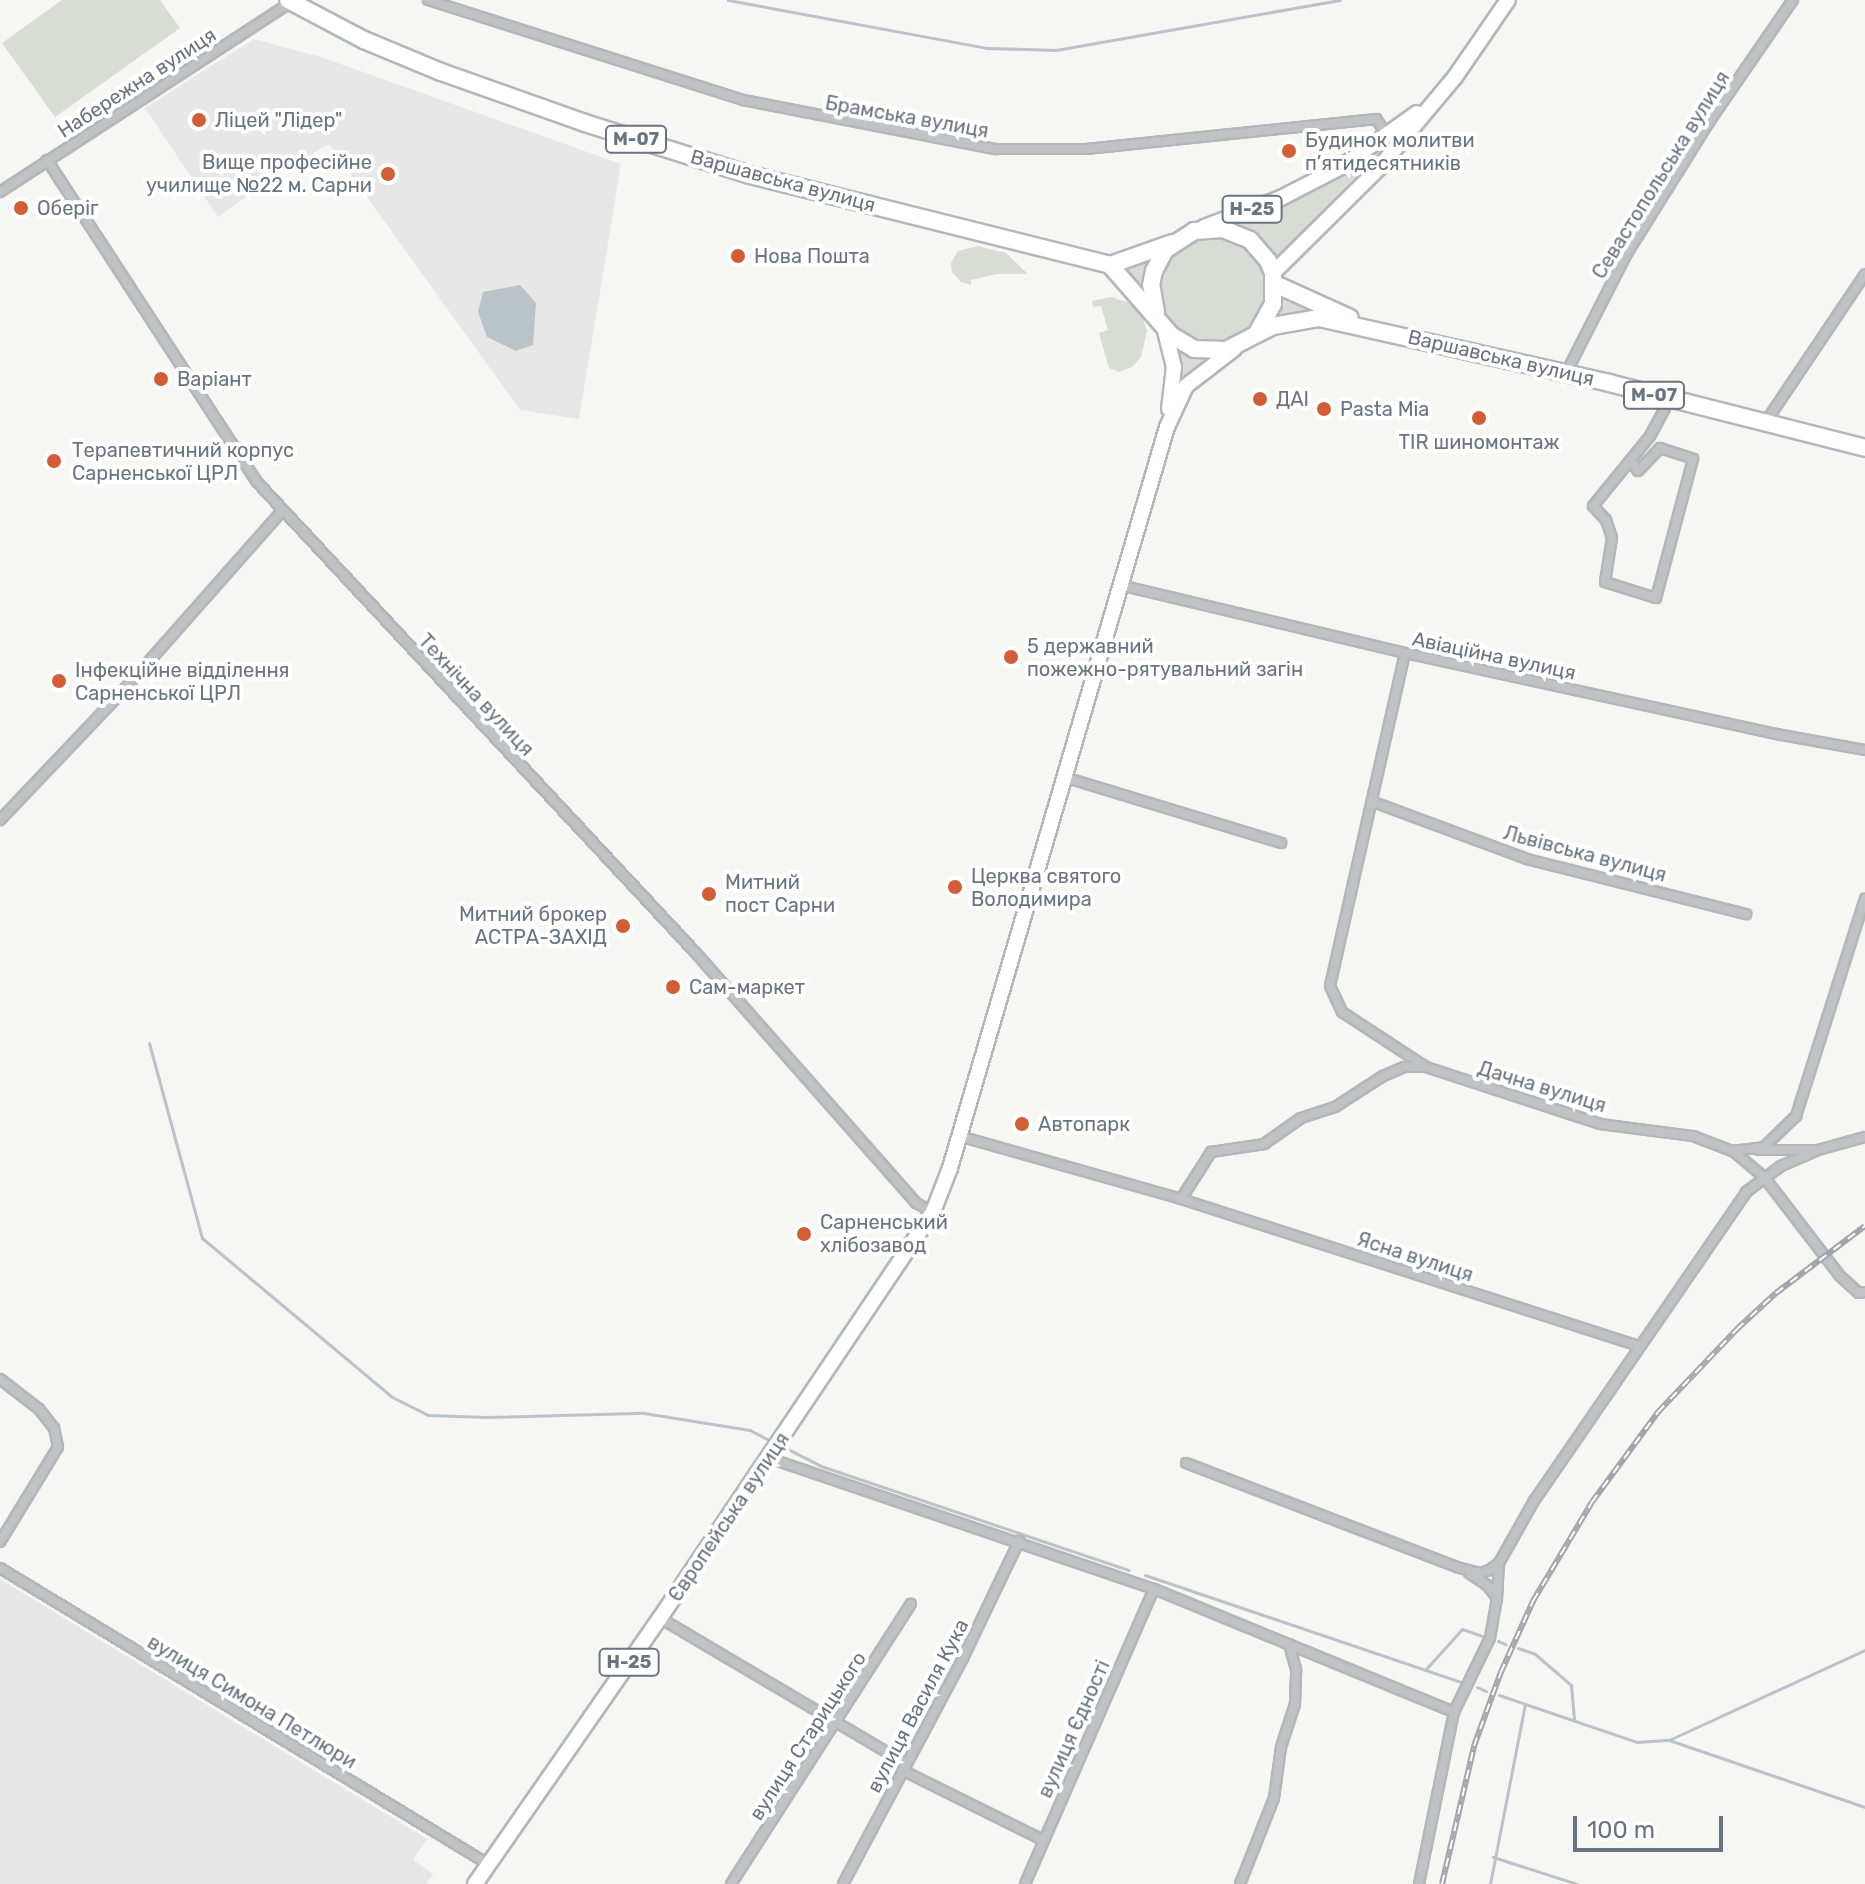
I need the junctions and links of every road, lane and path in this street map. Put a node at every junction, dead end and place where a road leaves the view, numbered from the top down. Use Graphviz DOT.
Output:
graph roads {
  1 [pos="428,0"];
  2 [pos="1508,0"];
  3 [pos="1793,0"];
  4 [pos="291,1"];
  5 [pos="1455,77"];
  6 [pos="1387,135"];
  7 [pos="47,160"];
  8 [pos="0,192"];
  9 [pos="1194,231"];
  10 [pos="1173,243"];
  11 [pos="1110,265"];
  12 [pos="1865,274"];
  13 [pos="1274,279"];
  14 [pos="1160,322"];
  15 [pos="1370,328"];
  16 [pos="1256,334"];
  17 [pos="1238,347"];
  18 [pos="1566,373"];
  19 [pos="1670,399"];
  20 [pos="1765,424"];
  21 [pos="1167,427"];
  22 [pos="1865,448"];
  23 [pos="1631,461"];
  24 [pos="281,512"];
  25 [pos="1119,585"];
  26 [pos="1405,653"];
  27 [pos="1865,750"];
  28 [pos="1063,777"];
  29 [pos="1373,802"];
  30 [pos="0,820"];
  31 [pos="1281,843"];
  32 [pos="1865,899"];
  33 [pos="1746,914"];
  34 [pos="1426,1067"];
  35 [pos="959,1136"];
  36 [pos="1865,1137"];
  37 [pos="1753,1150"];
  38 [pos="1818,1150"];
  39 [pos="1732,1151"];
  40 [pos="1764,1177"];
  41 [pos="1181,1199"];
  42 [pos="933,1212"];
  43 [pos="1865,1292"];
  44 [pos="1639,1346"];
  45 [pos="0,1379"];
  46 [pos="774,1450"];
  47 [pos="1186,1463"];
  48 [pos="1019,1541"];
  49 [pos="0,1542"];
  50 [pos="1499,1563"];
  51 [pos="0,1568"];
  52 [pos="1460,1568"];
  53 [pos="1154,1589"];
  54 [pos="1497,1599"];
  55 [pos="911,1604"];
  56 [pos="660,1618"];
  57 [pos="1289,1644"];
  58 [pos="1454,1712"];
  59 [pos="837,1721"];
  60 [pos="903,1766"];
  61 [pos="1043,1840"];
  62 [pos="488,1864"];
  63 [pos="475,1884"];
  64 [pos="731,1884"];
  65 [pos="843,1884"];
  66 [pos="1025,1884"];
  67 [pos="1240,1884"];
  68 [pos="1419,1884"];
  1 -- 6 [label="street, Брамська вулиця"];
  2 -- 5 [label="main road, Н-25"];
  3 -- 18 [label="street, Севастопольська вулиця"];
  4 -- 7 [label="street, Набережна вулиця"];
  4 -- 11 [label="highway, Варшавська вулиця / М-07"];
  5 -- 6 [label="main road, Н-25"];
  5 -- 13 [label="main road, Н-25"];
  6 -- 9 [label="main road, Н-25"];
  7 -- 8 [label="street, Набережна вулиця"];
  7 -- 24 [label="street, Технічна вулиця"];
  9 -- 10 [label="highway"];
  9 -- 13 [label="highway, Н-25"];
  10 -- 11 [label="highway"];
  10 -- 14 [label="highway, Н-25"];
  11 -- 14 [label="highway"];
  12 -- 20 [label="street"];
  13 -- 15 [label="highway, М-07"];
  13 -- 16 [label="highway, Н-25"];
  14 -- 17 [label="highway"];
  14 -- 21 [label="main road, Європейська вулиця / Н-25"];
  15 -- 16 [label="highway, М-07"];
  15 -- 18 [label="highway, Варшавська вулиця / М-07"];
  16 -- 17 [label="highway, М-07"];
  17 -- 21 [label="main road, Європейська вулиця / Н-25"];
  18 -- 19 [label="highway, Варшавська вулиця / М-07"];
  19 -- 20 [label="highway, Варшавська вулиця / М-07"];
  19 -- 23 [label="street"];
  20 -- 22 [label="highway, Варшавська вулиця / М-07"];
  21 -- 25 [label="main road, Європейська вулиця / Н-25"];
  23 -- 23 [label="street"];
  24 -- 30 [label="street"];
  24 -- 42 [label="street, Технічна вулиця"];
  25 -- 26 [label="street, Авіаційна вулиця"];
  25 -- 28 [label="main road, Європейська вулиця / Н-25"];
  26 -- 27 [label="street, Авіаційна вулиця"];
  26 -- 29 [label="street"];
  28 -- 31 [label="street"];
  28 -- 35 [label="main road, Європейська вулиця / Н-25"];
  29 -- 33 [label="street, Львівська вулиця"];
  29 -- 34 [label="street"];
  32 -- 37 [label="street"];
  34 -- 39 [label="street, Дачна вулиця"];
  34 -- 41 [label="street, Дачна вулиця"];
  35 -- 41 [label="street"];
  35 -- 42 [label="main road, Європейська вулиця / Н-25"];
  36 -- 38 [label="street"];
  37 -- 38 [label="street, Дачна вулиця"];
  37 -- 39 [label="street, Дачна вулиця"];
  38 -- 40 [label="street"];
  39 -- 40 [label="street"];
  40 -- 43 [label="street"];
  40 -- 44 [label="street"];
  41 -- 44 [label="street, Ясна вулиця"];
  42 -- 46 [label="main road, Європейська вулиця / Н-25"];
  44 -- 50 [label="street"];
  45 -- 49 [label="street"];
  46 -- 48 [label="street"];
  46 -- 56 [label="main road, Європейська вулиця / Н-25"];
  47 -- 52 [label="street"];
  48 -- 53 [label="street"];
  48 -- 60 [label="street, вулиця Василя Кука"];
  50 -- 52 [label="street"];
  50 -- 54 [label="street"];
  51 -- 62 [label="street, вулиця Симона Петлюри"];
  52 -- 54 [label="street"];
  53 -- 57 [label="street"];
  53 -- 61 [label="street, вулиця Єдності"];
  54 -- 58 [label="street"];
  55 -- 59 [label="street, вулиця Старицького"];
  56 -- 59 [label="street"];
  56 -- 62 [label="main road, Європейська вулиця / Н-25"];
  57 -- 58 [label="street"];
  57 -- 67 [label="street"];
  58 -- 68 [label="street"];
  59 -- 60 [label="street"];
  59 -- 64 [label="street, вулиця Старицького"];
  60 -- 61 [label="street"];
  60 -- 65 [label="street, вулиця Василя Кука"];
  61 -- 66 [label="street, вулиця Єдності"];
  62 -- 63 [label="main road, Європейська вулиця / Н-25"];
}
